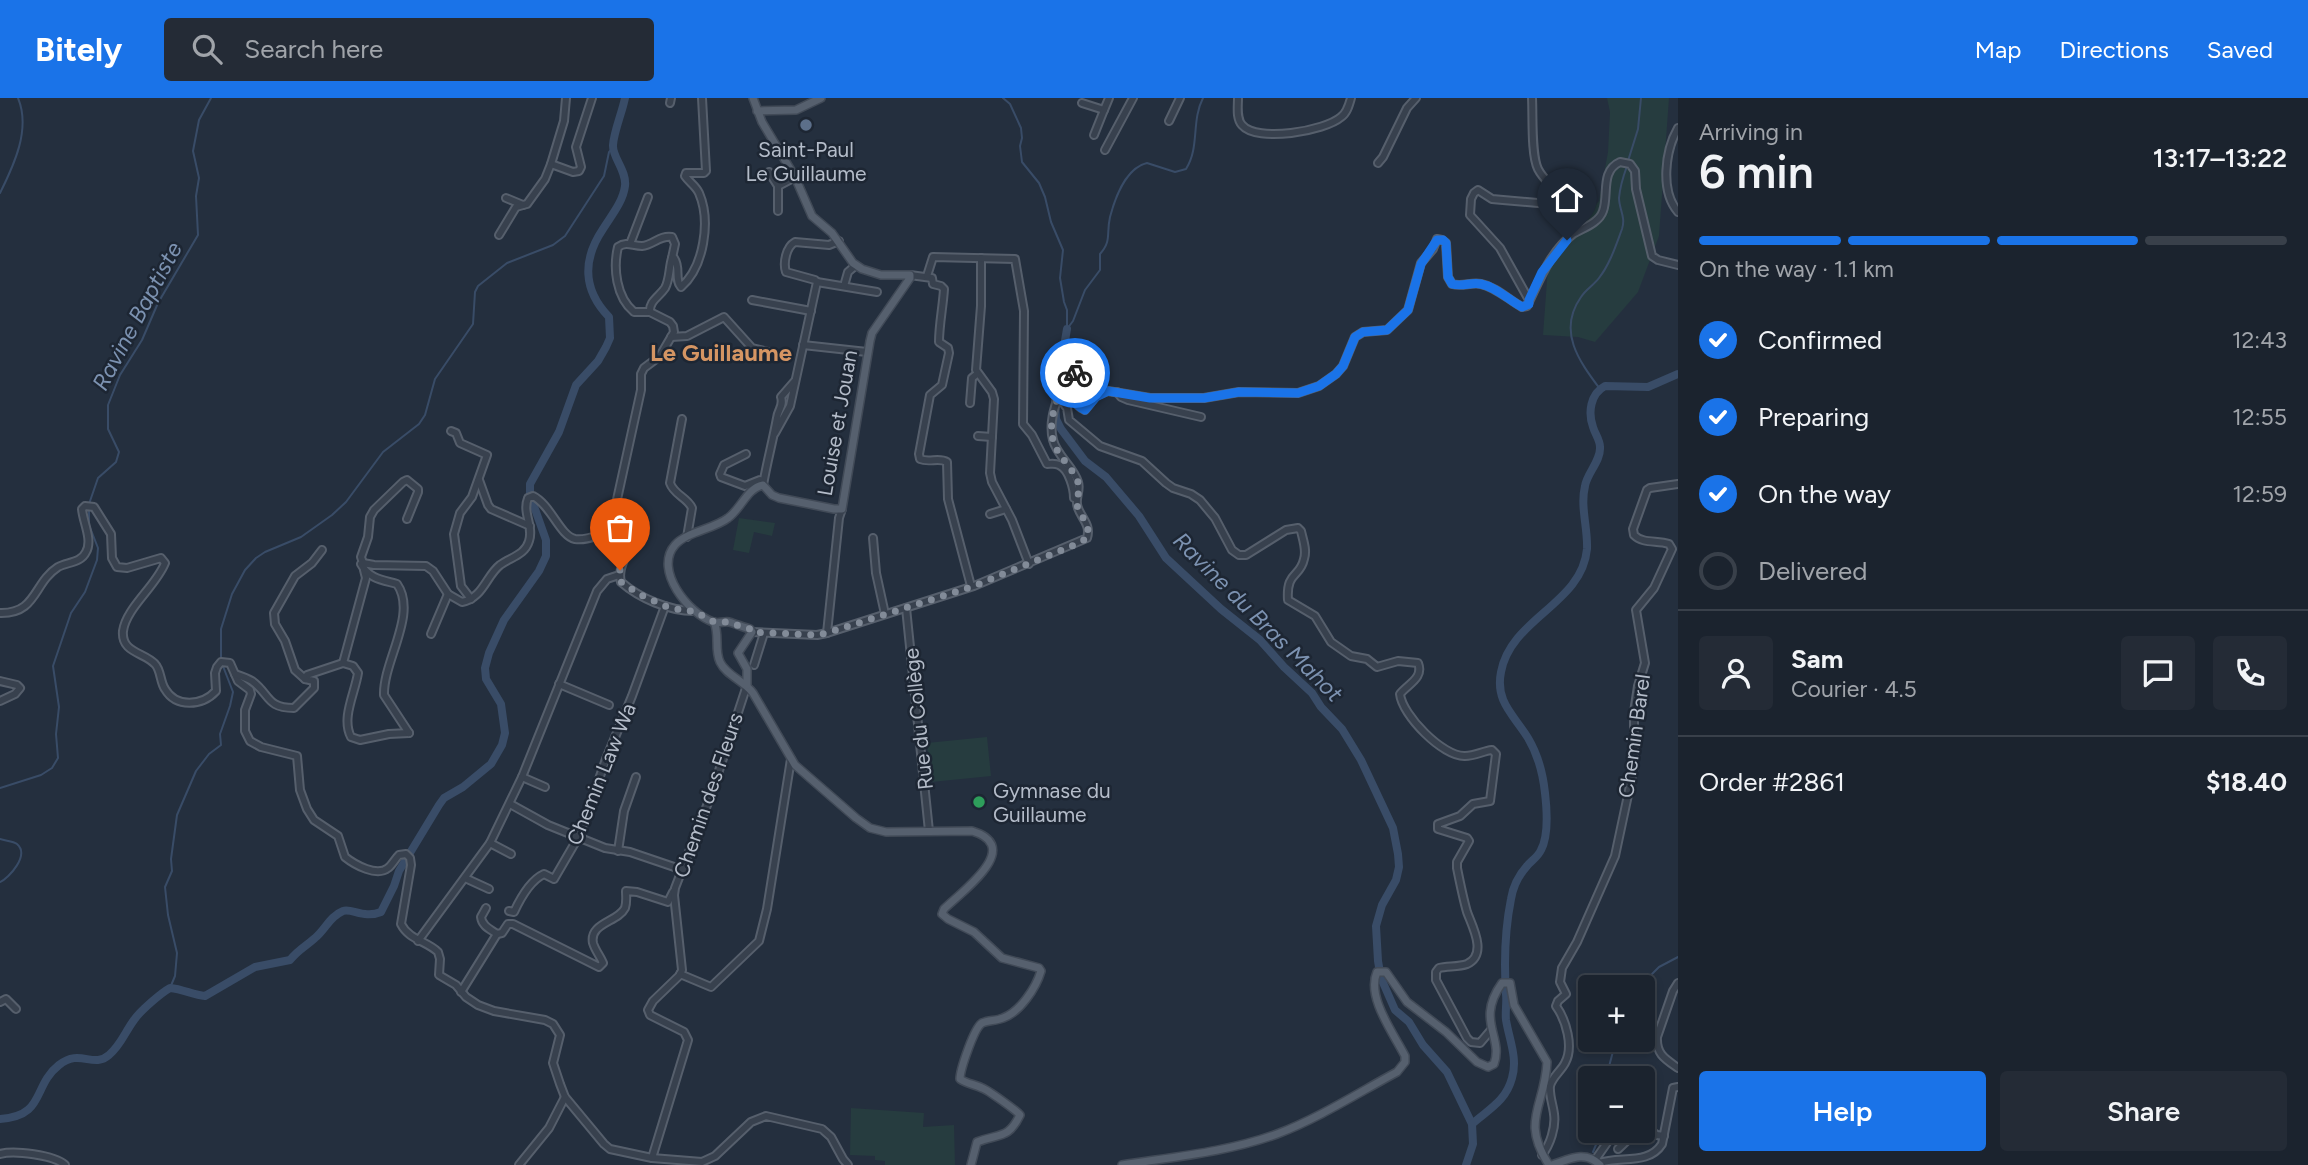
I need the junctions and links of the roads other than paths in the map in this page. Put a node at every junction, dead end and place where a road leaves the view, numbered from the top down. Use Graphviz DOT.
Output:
graph roads {
  1 [pos="566,98"];
  2 [pos="592,98"];
  3 [pos="702,98"];
  4 [pos="753,98"];
  5 [pos="821,98"];
  6 [pos="1110,98"];
  7 [pos="1133,98"];
  8 [pos="1180,98"];
  9 [pos="1238,98"];
  10 [pos="1351,98"];
  11 [pos="1416,98"];
  12 [pos="1532,98"];
  13 [pos="1082,103"];
  14 [pos="1104,110"];
  15 [pos="757,111"];
  16 [pos="1169,121"];
  17 [pos="1678,128"];
  18 [pos="1094,135"];
  19 [pos="1105,150"];
  20 [pos="1378,163"];
  21 [pos="551,164"];
  22 [pos="769,172"];
  23 [pos="795,177"];
  24 [pos="778,186"];
  25 [pos="648,197"];
  26 [pos="506,198"];
  27 [pos="523,205"];
  28 [pos="778,211"];
  29 [pos="1678,212"];
  30 [pos="499,235"];
  31 [pos="839,241"];
  32 [pos="629,244"];
  33 [pos="672,257"];
  34 [pos="981,258"];
  35 [pos="1678,265"];
  36 [pos="855,266"];
  37 [pos="911,275"];
  38 [pos="927,276"];
  39 [pos="817,282"];
  40 [pos="844,286"];
  41 [pos="877,292"];
  42 [pos="752,300"];
  43 [pos="1529,300"];
  44 [pos="811,311"];
  45 [pos="650,312"];
  46 [pos="671,337"];
  47 [pos="803,345"];
  48 [pos="867,352"];
  49 [pos="772,353"];
  50 [pos="977,374"];
  51 [pos="1117,391"];
  52 [pos="1058,400"];
  53 [pos="970,403"];
  54 [pos="1201,417"];
  55 [pos="682,419"];
  56 [pos="451,431"];
  57 [pos="978,436"];
  58 [pos="992,437"];
  59 [pos="746,454"];
  60 [pos="479,480"];
  61 [pos="1678,484"];
  62 [pos="762,485"];
  63 [pos="1077,508"];
  64 [pos="842,509"];
  65 [pos="1006,509"];
  66 [pos="990,514"];
  67 [pos="407,519"];
  68 [pos="530,526"];
  69 [pos="687,537"];
  70 [pos="873,538"];
  71 [pos="629,544"];
  72 [pos="322,550"];
  73 [pos="1029,564"];
  74 [pos="364,566"];
  75 [pos="619,575"];
  76 [pos="975,585"];
  77 [pos="448,594"];
  78 [pos="471,600"];
  79 [pos="665,606"];
  80 [pos="906,608"];
  81 [pos="694,611"];
  82 [pos="0,613"];
  83 [pos="886,614"];
  84 [pos="714,622"];
  85 [pos="752,632"];
  86 [pos="764,633"];
  87 [pos="827,633"];
  88 [pos="431,634"];
  89 [pos="343,663"];
  90 [pos="754,665"];
  91 [pos="235,674"];
  92 [pos="305,679"];
  93 [pos="0,681"];
  94 [pos="559,684"];
  95 [pos="747,685"];
  96 [pos="0,701"];
  97 [pos="609,705"];
  98 [pos="791,759"];
  99 [pos="522,777"];
  100 [pos="636,777"];
  101 [pos="545,787"];
  102 [pos="510,804"];
  103 [pos="929,831"];
  104 [pos="579,836"];
  105 [pos="490,843"];
  106 [pos="618,851"];
  107 [pos="511,854"];
  108 [pos="683,870"];
  109 [pos="466,877"];
  110 [pos="675,888"];
  111 [pos="489,889"];
  112 [pos="486,908"];
  113 [pos="509,911"];
  114 [pos="497,934"];
  115 [pos="418,941"];
  116 [pos="680,974"];
  117 [pos="1678,984"];
  118 [pos="461,992"];
  119 [pos="0,1002"];
  120 [pos="16,1009"];
  121 [pos="1491,1030"];
  122 [pos="1678,1068"];
  123 [pos="1678,1087"];
  124 [pos="565,1097"];
  125 [pos="1655,1134"];
  126 [pos="1664,1136"];
  127 [pos="1607,1143"];
  128 [pos="1624,1143"];
  129 [pos="1618,1149"];
  130 [pos="0,1154"];
  131 [pos="1542,1155"];
  132 [pos="652,1158"];
  133 [pos="972,1161"];
  134 [pos="1598,1163"];
  135 [pos="65,1165"];
  136 [pos="519,1165"];
  137 [pos="848,1165"];
  138 [pos="965,1165"];
  139 [pos="1122,1165"];
  140 [pos="1550,1165"];
  1 -- 21 [label="street"];
  2 -- 21 [label="street"];
  3 -- 33 [label="street"];
  4 -- 15 [label="main road"];
  5 -- 15 [label="main road"];
  6 -- 14 [label="street"];
  7 -- 19 [label="street"];
  8 -- 16 [label="street"];
  9 -- 10 [label="street"];
  11 -- 20 [label="street"];
  12 -- 43 [label="street"];
  13 -- 14 [label="street"];
  14 -- 18 [label="street"];
  15 -- 23 [label="main road"];
  17 -- 29 [label="street"];
  21 -- 27 [label="street"];
  22 -- 24 [label="street"];
  23 -- 24 [label="street"];
  23 -- 31 [label="main road"];
  24 -- 28 [label="street"];
  25 -- 32 [label="street"];
  26 -- 27 [label="street"];
  27 -- 30 [label="street"];
  31 -- 36 [label="main road"];
  31 -- 39 [label="street"];
  32 -- 33 [label="street"];
  32 -- 45 [label="street"];
  33 -- 45 [label="street"];
  34 -- 38 [label="street"];
  34 -- 50 [label="street"];
  34 -- 63 [label="street"];
  35 -- 43 [label="street"];
  36 -- 37 [label="main road"];
  36 -- 40 [label="street"];
  37 -- 38 [label="street"];
  37 -- 48 [label="main road, Louise et Jouan"];
  38 -- 76 [label="street"];
  39 -- 40 [label="street"];
  39 -- 44 [label="street"];
  40 -- 41 [label="street"];
  42 -- 44 [label="street"];
  43 -- 51 [label="street"];
  44 -- 47 [label="street"];
  45 -- 46 [label="street"];
  46 -- 49 [label="street"];
  46 -- 71 [label="street"];
  47 -- 48 [label="street"];
  47 -- 62 [label="street"];
  48 -- 64 [label="main road, Louise et Jouan"];
  50 -- 53 [label="street"];
  50 -- 58 [label="street"];
  51 -- 52 [label="street"];
  51 -- 54 [label="street"];
  52 -- 63 [label="street"];
  52 -- 121 [label="street"];
  55 -- 69 [label="street"];
  56 -- 60 [label="street"];
  57 -- 58 [label="street"];
  58 -- 65 [label="street"];
  59 -- 62 [label="street"];
  60 -- 68 [label="street"];
  60 -- 78 [label="street"];
  61 -- 131 [label="street, Chemin Barel"];
  62 -- 64 [label="main road, Louise et Jouan"];
  62 -- 69 [label="main road"];
  63 -- 73 [label="street"];
  64 -- 87 [label="street"];
  65 -- 66 [label="street"];
  65 -- 73 [label="street"];
  67 -- 74 [label="street"];
  68 -- 71 [label="street"];
  68 -- 78 [label="street"];
  69 -- 81 [label="main road"];
  70 -- 83 [label="street"];
  71 -- 75 [label="street"];
  72 -- 92 [label="street"];
  73 -- 76 [label="street"];
  74 -- 77 [label="street"];
  74 -- 89 [label="street"];
  74 -- 89 [label="street"];
  75 -- 79 [label="street"];
  75 -- 94 [label="street"];
  76 -- 80 [label="street"];
  77 -- 78 [label="street"];
  77 -- 88 [label="street"];
  79 -- 81 [label="street"];
  79 -- 104 [label="street, Chemin Law Wa"];
  80 -- 83 [label="street"];
  80 -- 103 [label="street, Rue du Collège"];
  81 -- 84 [label="main road"];
  82 -- 91 [label="street"];
  83 -- 87 [label="street"];
  84 -- 85 [label="main road"];
  84 -- 95 [label="main road"];
  85 -- 86 [label="street"];
  85 -- 95 [label="main road"];
  86 -- 87 [label="street"];
  86 -- 90 [label="street"];
  89 -- 92 [label="street"];
  91 -- 92 [label="street"];
  91 -- 115 [label="street"];
  93 -- 96 [label="street"];
  94 -- 97 [label="street"];
  94 -- 99 [label="street"];
  95 -- 98 [label="main road"];
  95 -- 108 [label="street, Chemin des Fleurs"];
  98 -- 103 [label="main road"];
  98 -- 116 [label="street"];
  99 -- 101 [label="street"];
  99 -- 102 [label="street"];
  100 -- 106 [label="street"];
  102 -- 104 [label="street"];
  102 -- 105 [label="street"];
  103 -- 133 [label="main road"];
  104 -- 106 [label="street"];
  104 -- 113 [label="street, Chemin Law Wa"];
  105 -- 107 [label="street"];
  105 -- 109 [label="street"];
  106 -- 108 [label="street"];
  108 -- 110 [label="street, Chemin des Fleurs"];
  109 -- 111 [label="street"];
  109 -- 115 [label="street"];
  110 -- 114 [label="street"];
  110 -- 116 [label="street, Chemin des Fleurs"];
  112 -- 114 [label="street"];
  114 -- 118 [label="street"];
  115 -- 118 [label="street"];
  116 -- 132 [label="street"];
  117 -- 122 [label="street"];
  118 -- 124 [label="street"];
  119 -- 120 [label="street"];
  121 -- 131 [label="main road"];
  121 -- 139 [label="main road"];
  123 -- 126 [label="street"];
  124 -- 132 [label="street"];
  124 -- 136 [label="street"];
  125 -- 126 [label="street"];
  126 -- 134 [label="street"];
  127 -- 134 [label="street"];
  128 -- 129 [label="street"];
  130 -- 135 [label="street"];
  131 -- 140 [label="main road"];
  132 -- 137 [label="street"];
  133 -- 138 [label="main road"];
  134 -- 140 [label="main road"];
}
